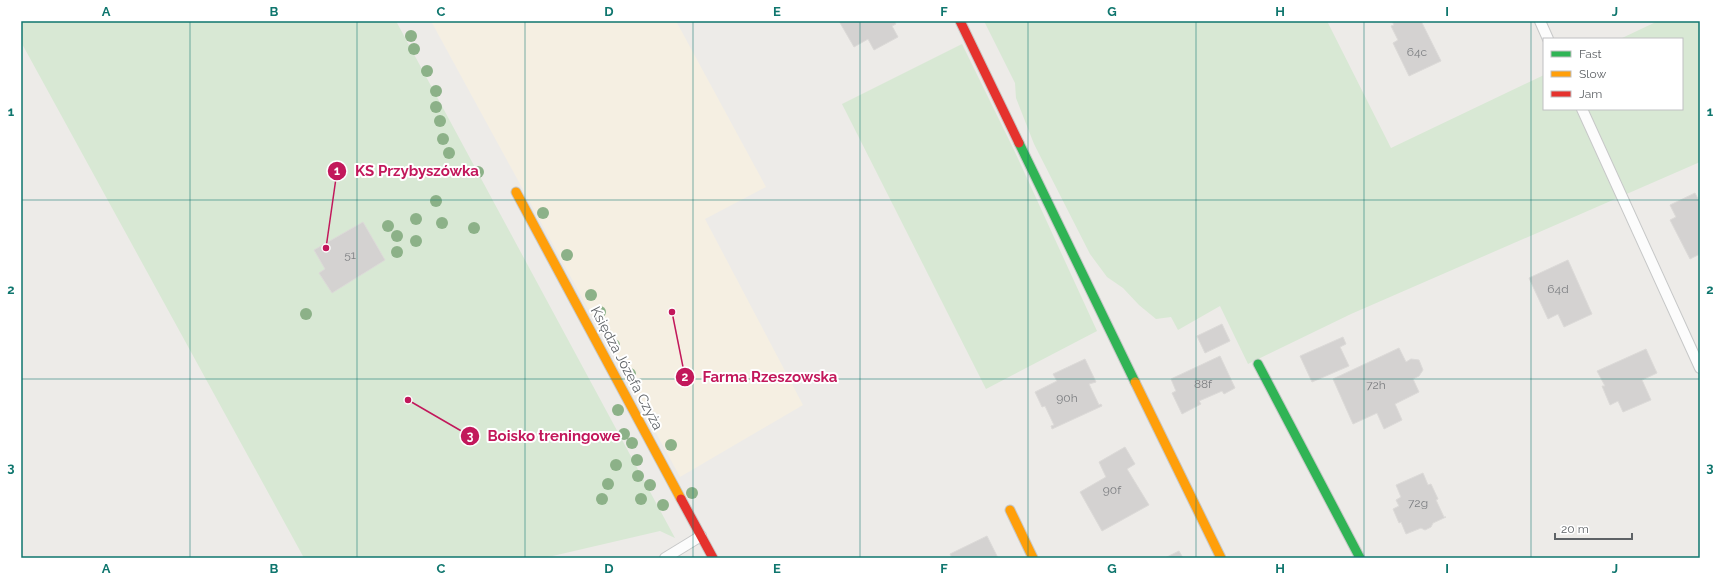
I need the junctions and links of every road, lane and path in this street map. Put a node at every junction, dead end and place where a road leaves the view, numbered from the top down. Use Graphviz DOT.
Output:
graph roads {
  1 [pos="960,21"];
  2 [pos="1540,21"];
  3 [pos="1548,38"];
  4 [pos="1582,110"];
  5 [pos="516,192"];
  6 [pos="1258,364"];
  7 [pos="1700,368"];
  8 [pos="1010,510"];
  9 [pos="701,536"];
  10 [pos="665,558"];
  11 [pos="714,558"];
  12 [pos="1032,558"];
  13 [pos="1220,558"];
  14 [pos="1360,558"];
  1 -- 13 [label="street"];
  2 -- 3 [label="lane"];
  4 -- 7 [label="lane"];
  5 -- 9 [label="street, Księdza Józefa Czyża"];
  6 -- 14 [label="street"];
  8 -- 12 [label="street"];
  9 -- 10 [label="lane"];
  9 -- 11 [label="street, Księdza Józefa Czyża"];
}
